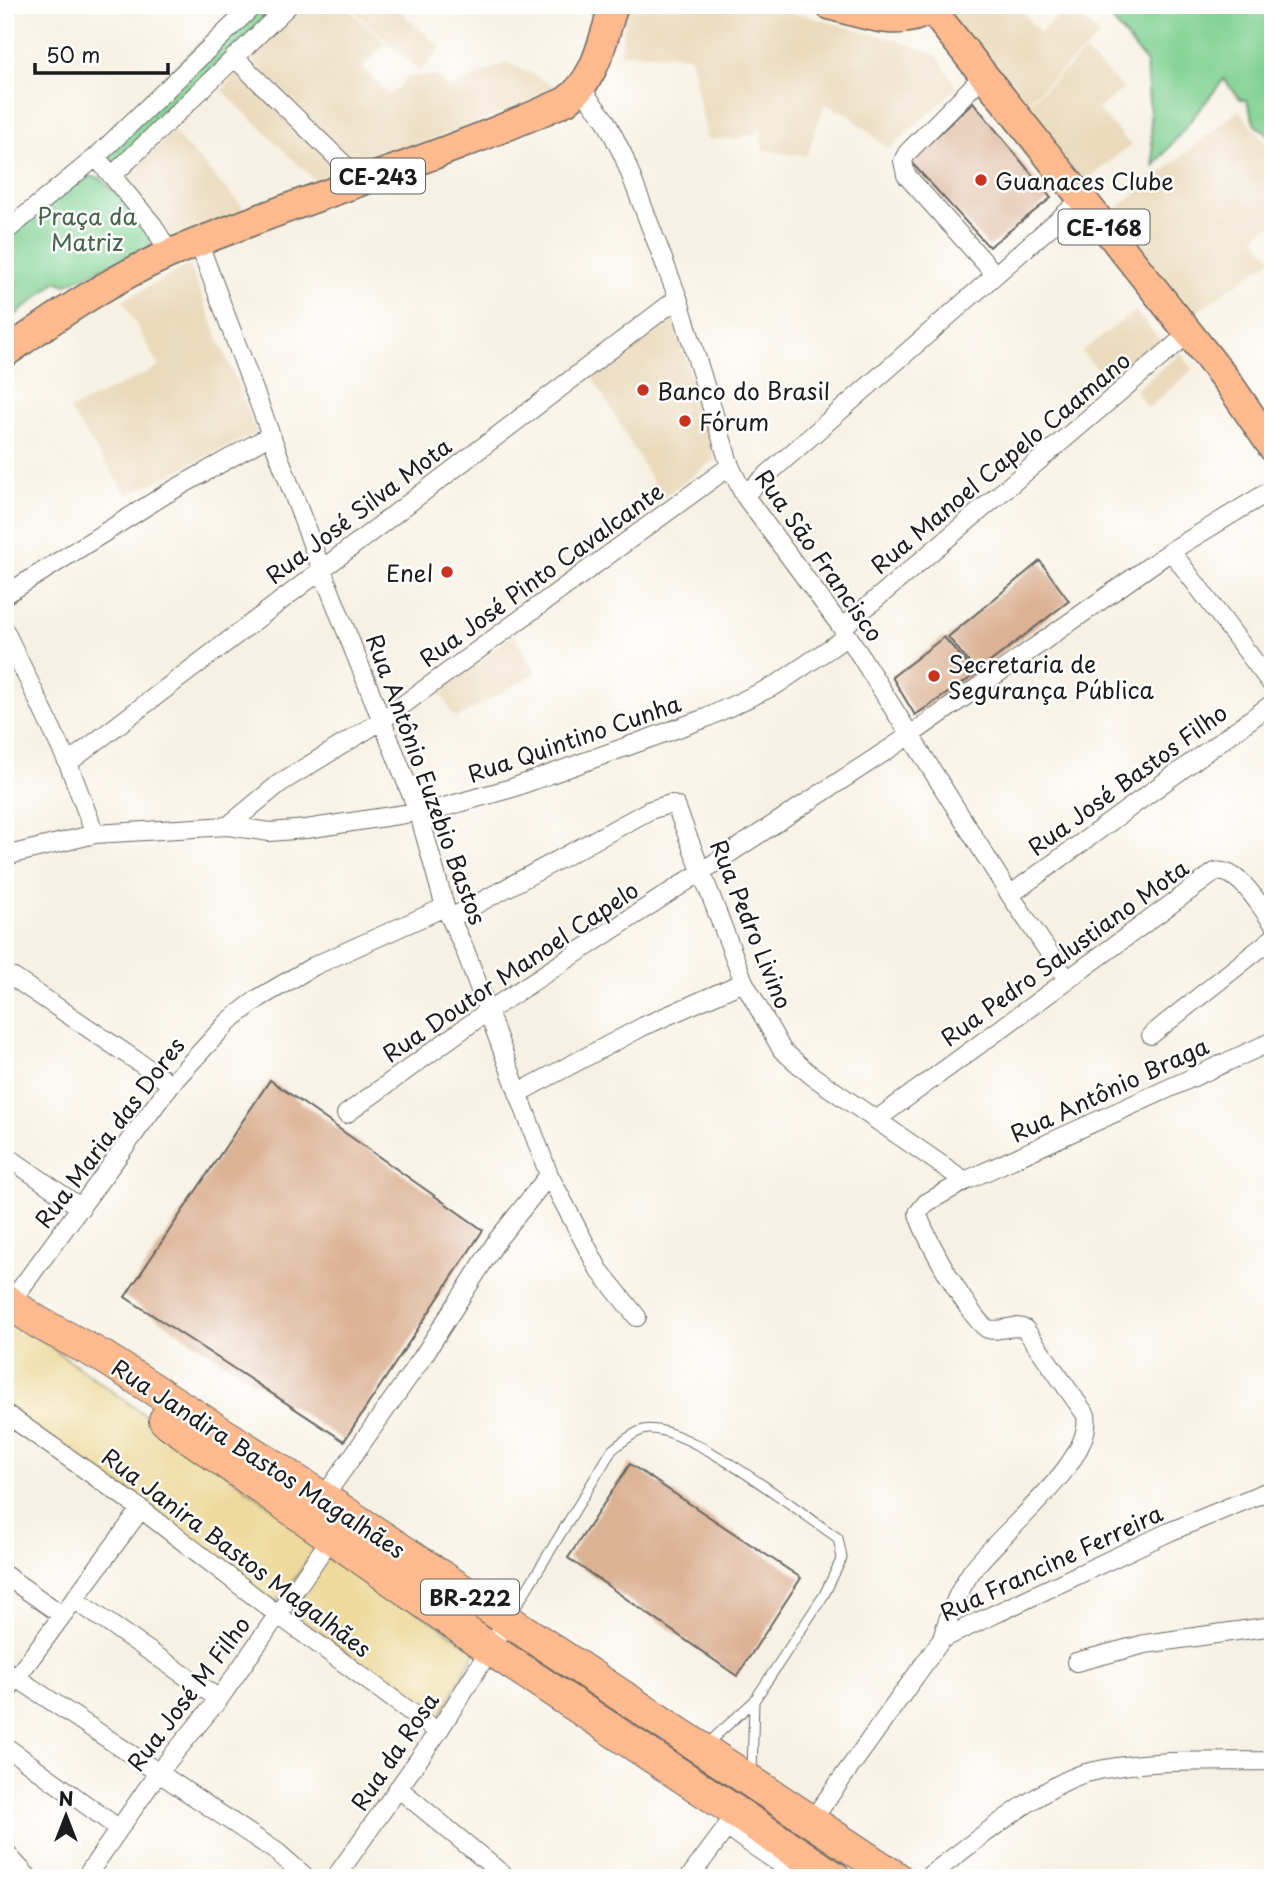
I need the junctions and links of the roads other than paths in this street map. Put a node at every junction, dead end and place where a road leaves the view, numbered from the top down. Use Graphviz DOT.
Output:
graph roads {
  1 [pos="254,5"];
  2 [pos="289,5"];
  3 [pos="829,5"];
  4 [pos="929,7"];
  5 [pos="607,8"];
  6 [pos="234,57"];
  7 [pos="983,76"];
  8 [pos="582,90"];
  9 [pos="96,157"];
  10 [pos="113,175"];
  11 [pos="361,181"];
  12 [pos="1082,199"];
  13 [pos="5,232"];
  14 [pos="199,244"];
  15 [pos="170,254"];
  16 [pos="994,273"];
  17 [pos="678,298"];
  18 [pos="1189,333"];
  19 [pos="5,353"];
  20 [pos="271,435"];
  21 [pos="1273,448"];
  22 [pos="730,466"];
  23 [pos="1273,489"];
  24 [pos="744,495"];
  25 [pos="1171,551"];
  26 [pos="321,568"];
  27 [pos="5,595"];
  28 [pos="5,631"];
  29 [pos="845,632"];
  30 [pos="1273,686"];
  31 [pos="1273,703"];
  32 [pos="381,721"];
  33 [pos="909,736"];
  34 [pos="68,763"];
  35 [pos="670,804"];
  36 [pos="419,814"];
  37 [pos="228,826"];
  38 [pos="95,834"];
  39 [pos="5,856"];
  40 [pos="704,872"];
  41 [pos="1010,895"];
  42 [pos="448,913"];
  43 [pos="1273,923"];
  44 [pos="1273,938"];
  45 [pos="6,974"];
  46 [pos="1067,979"];
  47 [pos="744,982"];
  48 [pos="488,1011"];
  49 [pos="1151,1035"];
  50 [pos="1273,1041"];
  51 [pos="172,1084"];
  52 [pos="518,1093"];
  53 [pos="346,1114"];
  54 [pos="876,1120"];
  55 [pos="5,1155"];
  56 [pos="549,1175"];
  57 [pos="965,1181"];
  58 [pos="80,1208"];
  59 [pos="7,1302"];
  60 [pos="637,1317"];
  61 [pos="39,1323"];
  62 [pos="5,1413"];
  63 [pos="1273,1489"];
  64 [pos="323,1498"];
  65 [pos="141,1509"];
  66 [pos="331,1538"];
  67 [pos="5,1575"];
  68 [pos="75,1600"];
  69 [pos="277,1614"];
  70 [pos="62,1615"];
  71 [pos="507,1622"];
  72 [pos="1273,1626"];
  73 [pos="942,1639"];
  74 [pos="490,1649"];
  75 [pos="1076,1662"];
  76 [pos="11,1674"];
  77 [pos="5,1693"];
  78 [pos="219,1699"];
  79 [pos="754,1701"];
  80 [pos="438,1732"];
  81 [pos="5,1746"];
  82 [pos="700,1750"];
  83 [pos="654,1757"];
  84 [pos="1273,1760"];
  85 [pos="159,1773"];
  86 [pos="751,1784"];
  87 [pos="398,1788"];
  88 [pos="732,1820"];
  89 [pos="810,1823"];
  90 [pos="118,1828"];
  91 [pos="5,1852"];
  92 [pos="29,1878"];
  93 [pos="85,1878"];
  94 [pos="307,1878"];
  95 [pos="335,1878"];
  96 [pos="507,1878"];
  97 [pos="688,1878"];
  98 [pos="802,1878"];
  99 [pos="835,1878"];
  100 [pos="897,1878"];
  101 [pos="926,1878"];
  1 -- 9 [label="street"];
  2 -- 6 [label="street"];
  3 -- 4 [label="main road"];
  4 -- 7 [label="main road, CE-168"];
  5 -- 8 [label="main road"];
  6 -- 10 [label="street"];
  6 -- 11 [label="street"];
  7 -- 12 [label="main road, CE-168"];
  7 -- 16 [label="street"];
  8 -- 11 [label="main road, CE-243"];
  8 -- 17 [label="street, Rua São Francisco"];
  9 -- 10 [label="street"];
  9 -- 13 [label="street"];
  10 -- 15 [label="street"];
  11 -- 14 [label="main road, CE-243"];
  12 -- 16 [label="street"];
  12 -- 18 [label="main road, CE-168"];
  14 -- 15 [label="main road, CE-243"];
  14 -- 20 [label="street, Rua Antônio Euzebio Bastos"];
  15 -- 19 [label="main road, CE-243"];
  16 -- 24 [label="street"];
  17 -- 22 [label="street, Rua São Francisco"];
  17 -- 26 [label="street, Rua José Silva Mota"];
  18 -- 21 [label="main road, CE-168"];
  18 -- 29 [label="street, Rua Manoel Capelo Caamano"];
  20 -- 26 [label="street, Rua Antônio Euzebio Bastos"];
  20 -- 27 [label="street"];
  22 -- 24 [label="street, Rua São Francisco"];
  22 -- 32 [label="street, Rua José Pinto Cavalcante"];
  23 -- 25 [label="street, Rua Doutor Manoel Capelo"];
  24 -- 29 [label="street, Rua São Francisco"];
  25 -- 30 [label="street"];
  25 -- 33 [label="street, Rua Doutor Manoel Capelo"];
  26 -- 32 [label="street, Rua Antônio Euzebio Bastos"];
  26 -- 34 [label="street, Rua José Silva Mota"];
  28 -- 34 [label="street"];
  29 -- 33 [label="street, Rua São Francisco"];
  29 -- 36 [label="street, Rua Quintino Cunha"];
  31 -- 41 [label="street, Rua José Bastos Filho"];
  32 -- 36 [label="street, Rua Antônio Euzebio Bastos"];
  32 -- 37 [label="street, Rua José Pinto Cavalcante"];
  33 -- 40 [label="street, Rua Doutor Manoel Capelo"];
  33 -- 41 [label="street, Rua São Francisco"];
  34 -- 38 [label="street"];
  35 -- 40 [label="street, Rua Pedro Livino"];
  35 -- 42 [label="street, Rua Maria das Dores"];
  36 -- 37 [label="street, Rua Quintino Cunha"];
  36 -- 42 [label="street, Rua Antônio Euzebio Bastos"];
  37 -- 38 [label="street, Rua Quintino Cunha"];
  38 -- 39 [label="street, Rua Quintino Cunha"];
  40 -- 47 [label="street, Rua Pedro Livino"];
  40 -- 48 [label="street, Rua Doutor Manoel Capelo"];
  41 -- 46 [label="street, Rua São Francisco"];
  42 -- 48 [label="street, Rua Antônio Euzebio Bastos"];
  42 -- 51 [label="street, Rua Maria das Dores"];
  43 -- 46 [label="street, Rua Pedro Salustiano Mota"];
  44 -- 49 [label="street"];
  45 -- 51 [label="street"];
  46 -- 54 [label="street, Rua Pedro Salustiano Mota"];
  47 -- 52 [label="street"];
  47 -- 54 [label="street, Rua Pedro Livino"];
  48 -- 52 [label="street, Rua Antônio Euzebio Bastos"];
  48 -- 53 [label="street, Rua Doutor Manoel Capelo"];
  50 -- 57 [label="street, Rua Antônio Braga"];
  51 -- 58 [label="street, Rua Maria das Dores"];
  52 -- 56 [label="street, Rua Antônio Euzebio Bastos"];
  54 -- 57 [label="street, Rua Pedro Livino"];
  55 -- 58 [label="street"];
  56 -- 60 [label="street, Rua Antônio Euzebio Bastos"];
  56 -- 64 [label="street"];
  57 -- 73 [label="street, Rua Antônio Braga"];
  58 -- 59 [label="street, Rua Maria das Dores"];
  59 -- 61 [label="highway, Rua Jandira Bastos Magalhães / BR-222"];
  61 -- 64 [label="highway, Rua Jandira Bastos Magalhães / BR-222"];
  61 -- 66 [label="highway, Rua Jandira Bastos Magalhães / BR-222"];
  62 -- 65 [label="street, Rua Janira Bastos Magalhães"];
  63 -- 73 [label="street, Rua Francine Ferreira"];
  64 -- 71 [label="highway, Rua Jandira Bastos Magalhães / BR-222"];
  65 -- 68 [label="street"];
  65 -- 69 [label="street, Rua Janira Bastos Magalhães"];
  66 -- 69 [label="street, Rua José M Filho"];
  66 -- 74 [label="highway, Rua Jandira Bastos Magalhães / BR-222"];
  67 -- 70 [label="street"];
  68 -- 70 [label="street"];
  68 -- 78 [label="street"];
  69 -- 78 [label="street, Rua José M Filho"];
  69 -- 80 [label="street, Rua Janira Bastos Magalhães"];
  70 -- 76 [label="street"];
  71 -- 74 [label="street, Rua da Rosa"];
  71 -- 79 [label="lane"];
  71 -- 82 [label="highway, Rua Jandira Bastos Magalhães / BR-222"];
  72 -- 75 [label="street"];
  73 -- 89 [label="street, Rua Francine Ferreira"];
  74 -- 80 [label="street, Rua da Rosa"];
  74 -- 83 [label="highway, Rua Jandira Bastos Magalhães / BR-222"];
  76 -- 77 [label="street"];
  76 -- 85 [label="street"];
  78 -- 85 [label="street, Rua José M Filho"];
  79 -- 82 [label="lane"];
  79 -- 86 [label="lane"];
  80 -- 87 [label="street, Rua da Rosa"];
  81 -- 90 [label="street"];
  82 -- 83 [label="highway"];
  82 -- 86 [label="highway, Rua Jandira Bastos Magalhães / BR-222"];
  83 -- 88 [label="highway, Rua Jandira Bastos Magalhães / BR-222"];
  84 -- 101 [label="street"];
  85 -- 90 [label="street, Rua José M Filho"];
  85 -- 94 [label="street"];
  86 -- 89 [label="highway, Rua Jandira Bastos Magalhães / BR-222"];
  87 -- 95 [label="street, Rua da Rosa"];
  87 -- 96 [label="street"];
  88 -- 97 [label="street"];
  88 -- 98 [label="street"];
  88 -- 99 [label="highway, Rua Jandira Bastos Magalhães / BR-222"];
  89 -- 100 [label="highway, Rua Jandira Bastos Magalhães / BR-222"];
  90 -- 93 [label="street, Rua José M Filho"];
  91 -- 92 [label="street"];
}
